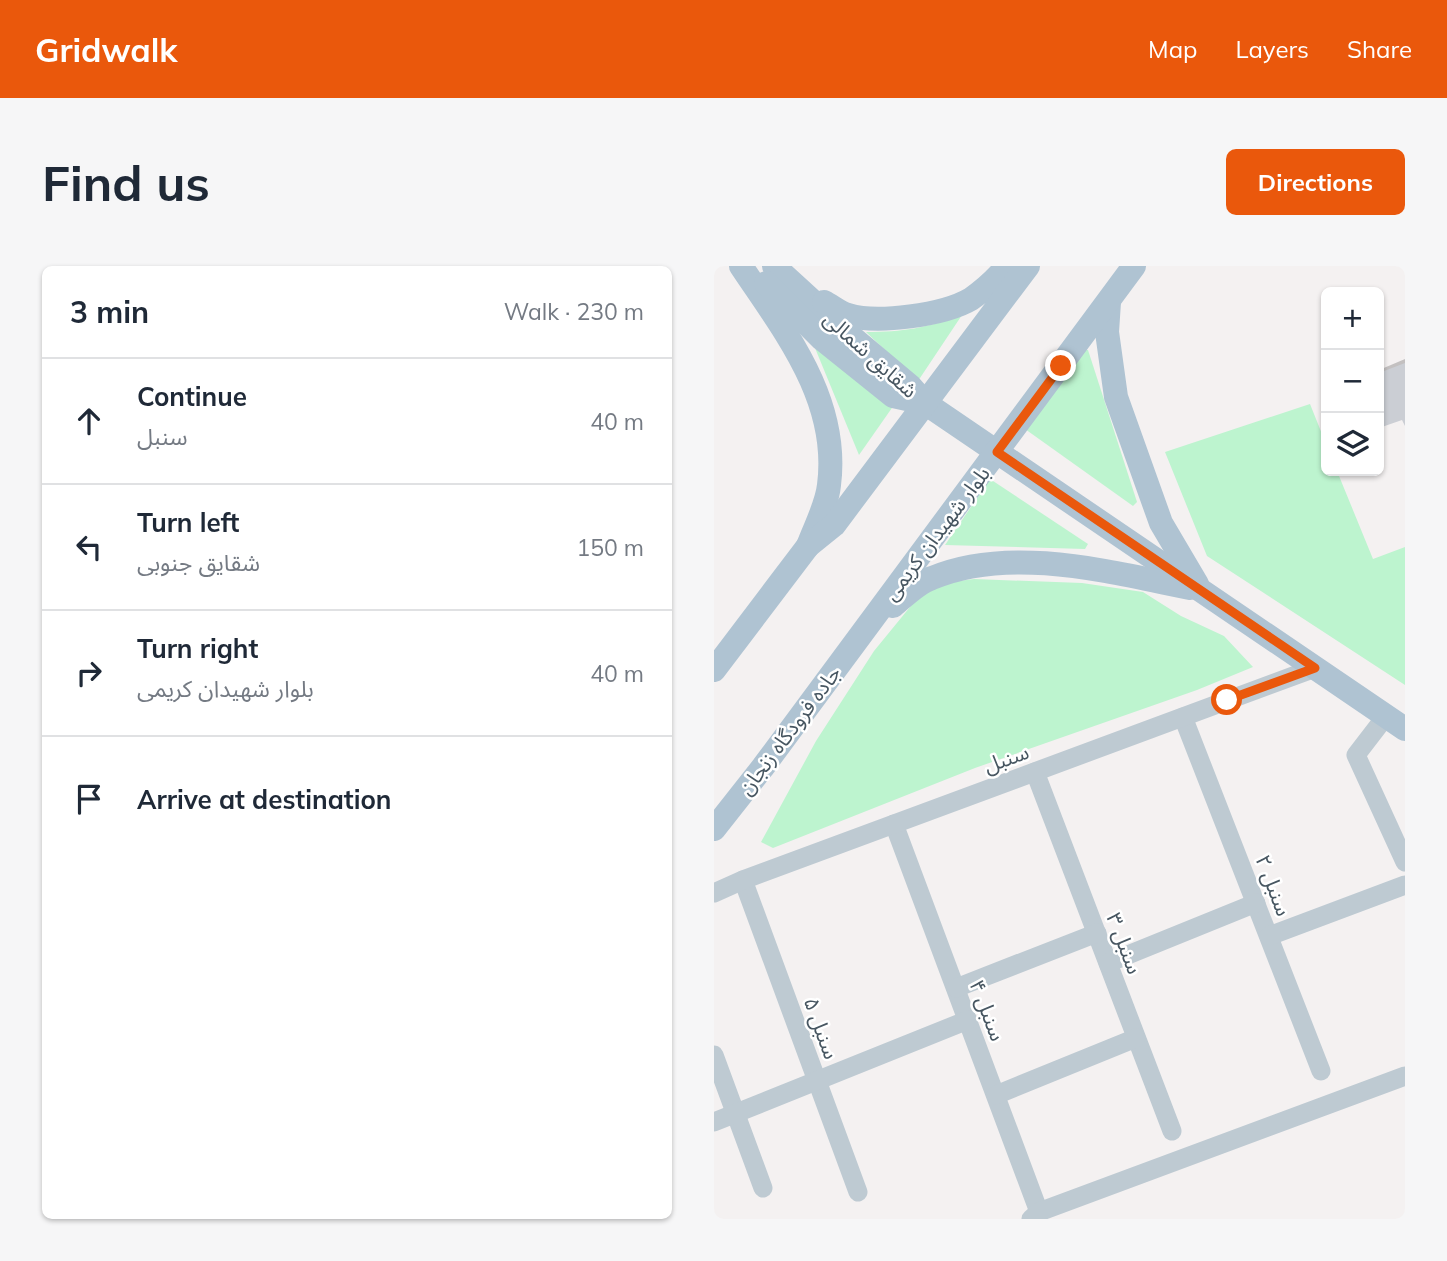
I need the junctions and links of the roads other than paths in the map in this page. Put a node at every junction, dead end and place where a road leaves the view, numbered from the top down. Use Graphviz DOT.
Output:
graph roads {
  1 [pos="741,266"];
  2 [pos="750,266"];
  3 [pos="1007,266"];
  4 [pos="1027,266"];
  5 [pos="1135,266"];
  6 [pos="781,273"];
  7 [pos="1109,302"];
  8 [pos="925,403"];
  9 [pos="997,452"];
  10 [pos="808,546"];
  11 [pos="1201,591"];
  12 [pos="863,631"];
  13 [pos="1315,668"];
  14 [pos="714,670"];
  15 [pos="1183,717"];
  16 [pos="1396,723"];
  17 [pos="1035,772"];
  18 [pos="894,824"];
  19 [pos="714,828"];
  20 [pos="1405,862"];
  21 [pos="743,880"];
  22 [pos="1405,884"];
  23 [pos="714,893"];
  24 [pos="1256,903"];
  25 [pos="1097,933"];
  26 [pos="1269,936"];
  27 [pos="1108,962"];
  28 [pos="956,988"];
  29 [pos="968,1020"];
  30 [pos="1136,1038"];
  31 [pos="714,1055"];
  32 [pos="1321,1071"];
  33 [pos="1405,1076"];
  34 [pos="817,1080"];
  35 [pos="996,1095"];
  36 [pos="734,1114"];
  37 [pos="714,1122"];
  38 [pos="1172,1131"];
  39 [pos="763,1188"];
  40 [pos="858,1192"];
  41 [pos="1035,1215"];
  1 -- 10 [label="main road"];
  2 -- 8 [label="main road, شقایق شمالی"];
  3 -- 6 [label="main road"];
  4 -- 8 [label="main road"];
  5 -- 7 [label="main road, بلوار شهیدان کریمی"];
  6 -- 8 [label="main road, شقایق شمالی"];
  7 -- 9 [label="main road, بلوار شهیدان کریمی"];
  7 -- 11 [label="main road"];
  8 -- 9 [label="main road"];
  8 -- 10 [label="main road"];
  9 -- 11 [label="main road"];
  9 -- 12 [label="main road, بلوار شهیدان کریمی"];
  10 -- 14 [label="main road"];
  11 -- 12 [label="main road"];
  11 -- 13 [label="main road"];
  12 -- 19 [label="main road, جاده فرودگاه زنجان"];
  13 -- 15 [label="street, سنبل"];
  13 -- 16 [label="main road"];
  15 -- 17 [label="street, سنبل"];
  15 -- 24 [label="street, سنبل ۲"];
  16 -- 20 [label="street"];
  17 -- 18 [label="street, سنبل"];
  17 -- 25 [label="street, سنبل ۳"];
  18 -- 21 [label="street, سنبل"];
  18 -- 28 [label="street, سنبل ۴"];
  21 -- 23 [label="street, سنبل"];
  21 -- 34 [label="street, سنبل ۵"];
  22 -- 26 [label="street"];
  24 -- 26 [label="street, سنبل ۲"];
  24 -- 27 [label="street"];
  25 -- 27 [label="street, سنبل ۳"];
  25 -- 28 [label="street"];
  26 -- 32 [label="street, سنبل ۲"];
  27 -- 30 [label="street, سنبل ۳"];
  28 -- 29 [label="street, سنبل ۴"];
  29 -- 34 [label="street"];
  29 -- 35 [label="street, سنبل ۴"];
  30 -- 35 [label="street"];
  30 -- 38 [label="street, سنبل ۳"];
  31 -- 36 [label="street"];
  33 -- 41 [label="street"];
  34 -- 36 [label="street"];
  34 -- 40 [label="street, سنبل ۵"];
  35 -- 41 [label="street, سنبل ۴"];
  36 -- 37 [label="street"];
  36 -- 39 [label="street"];
}
